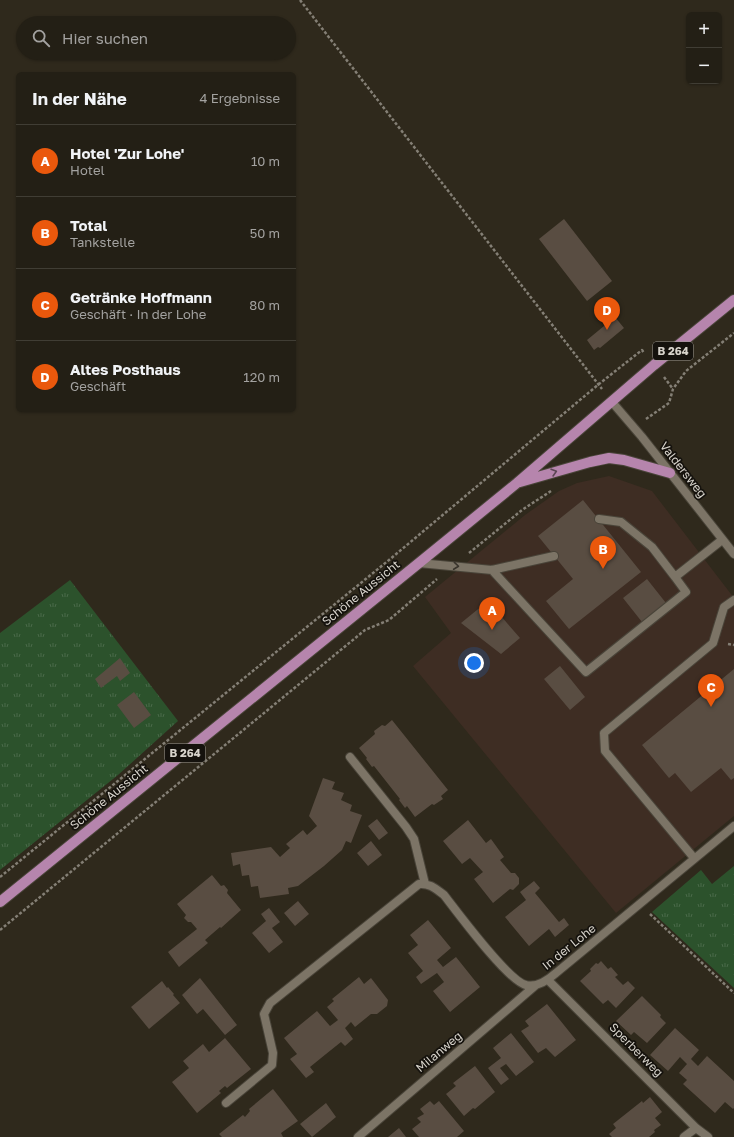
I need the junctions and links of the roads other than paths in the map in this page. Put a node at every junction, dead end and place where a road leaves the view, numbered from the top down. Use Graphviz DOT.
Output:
graph roads {
  1 [pos="734,300"];
  2 [pos="612,402"];
  3 [pos="670,473"];
  4 [pos="517,483"];
  5 [pos="599,519"];
  6 [pos="722,540"];
  7 [pos="734,554"];
  8 [pos="554,556"];
  9 [pos="419,563"];
  10 [pos="492,570"];
  11 [pos="675,577"];
  12 [pos="734,600"];
  13 [pos="350,757"];
  14 [pos="734,826"];
  15 [pos="694,858"];
  16 [pos="425,884"];
  17 [pos="0,902"];
  18 [pos="548,980"];
  19 [pos="536,985"];
  20 [pos="226,1102"];
  21 [pos="696,1128"];
  22 [pos="358,1137"];
  23 [pos="684,1137"];
  24 [pos="708,1137"];
  1 -- 2 [label="main road, Schöne Aussicht / B 264"];
  2 -- 3 [label="street, Valdersweg"];
  2 -- 4 [label="main road, Schöne Aussicht / B 264"];
  4 -- 3 [label="main road, one-way"];
  3 -- 6 [label="street, Valdersweg"];
  4 -- 9 [label="main road, Schöne Aussicht / B 264"];
  5 -- 11 [label="street"];
  6 -- 7 [label="street, Valdersweg"];
  6 -- 11 [label="street"];
  8 -- 10 [label="street"];
  9 -- 10 [label="street, one-way"];
  9 -- 17 [label="main road, Schöne Aussicht / B 264"];
  10 -- 11 [label="street"];
  12 -- 15 [label="street"];
  13 -- 16 [label="street"];
  14 -- 15 [label="street, In der Lohe"];
  15 -- 18 [label="street, In der Lohe"];
  16 -- 19 [label="street, In der Lohe"];
  16 -- 20 [label="street"];
  18 -- 19 [label="street, In der Lohe"];
  18 -- 21 [label="street, Sperberweg"];
  19 -- 22 [label="street, Milanweg"];
  21 -- 23 [label="street"];
  21 -- 24 [label="street, Sperberweg"];
}
